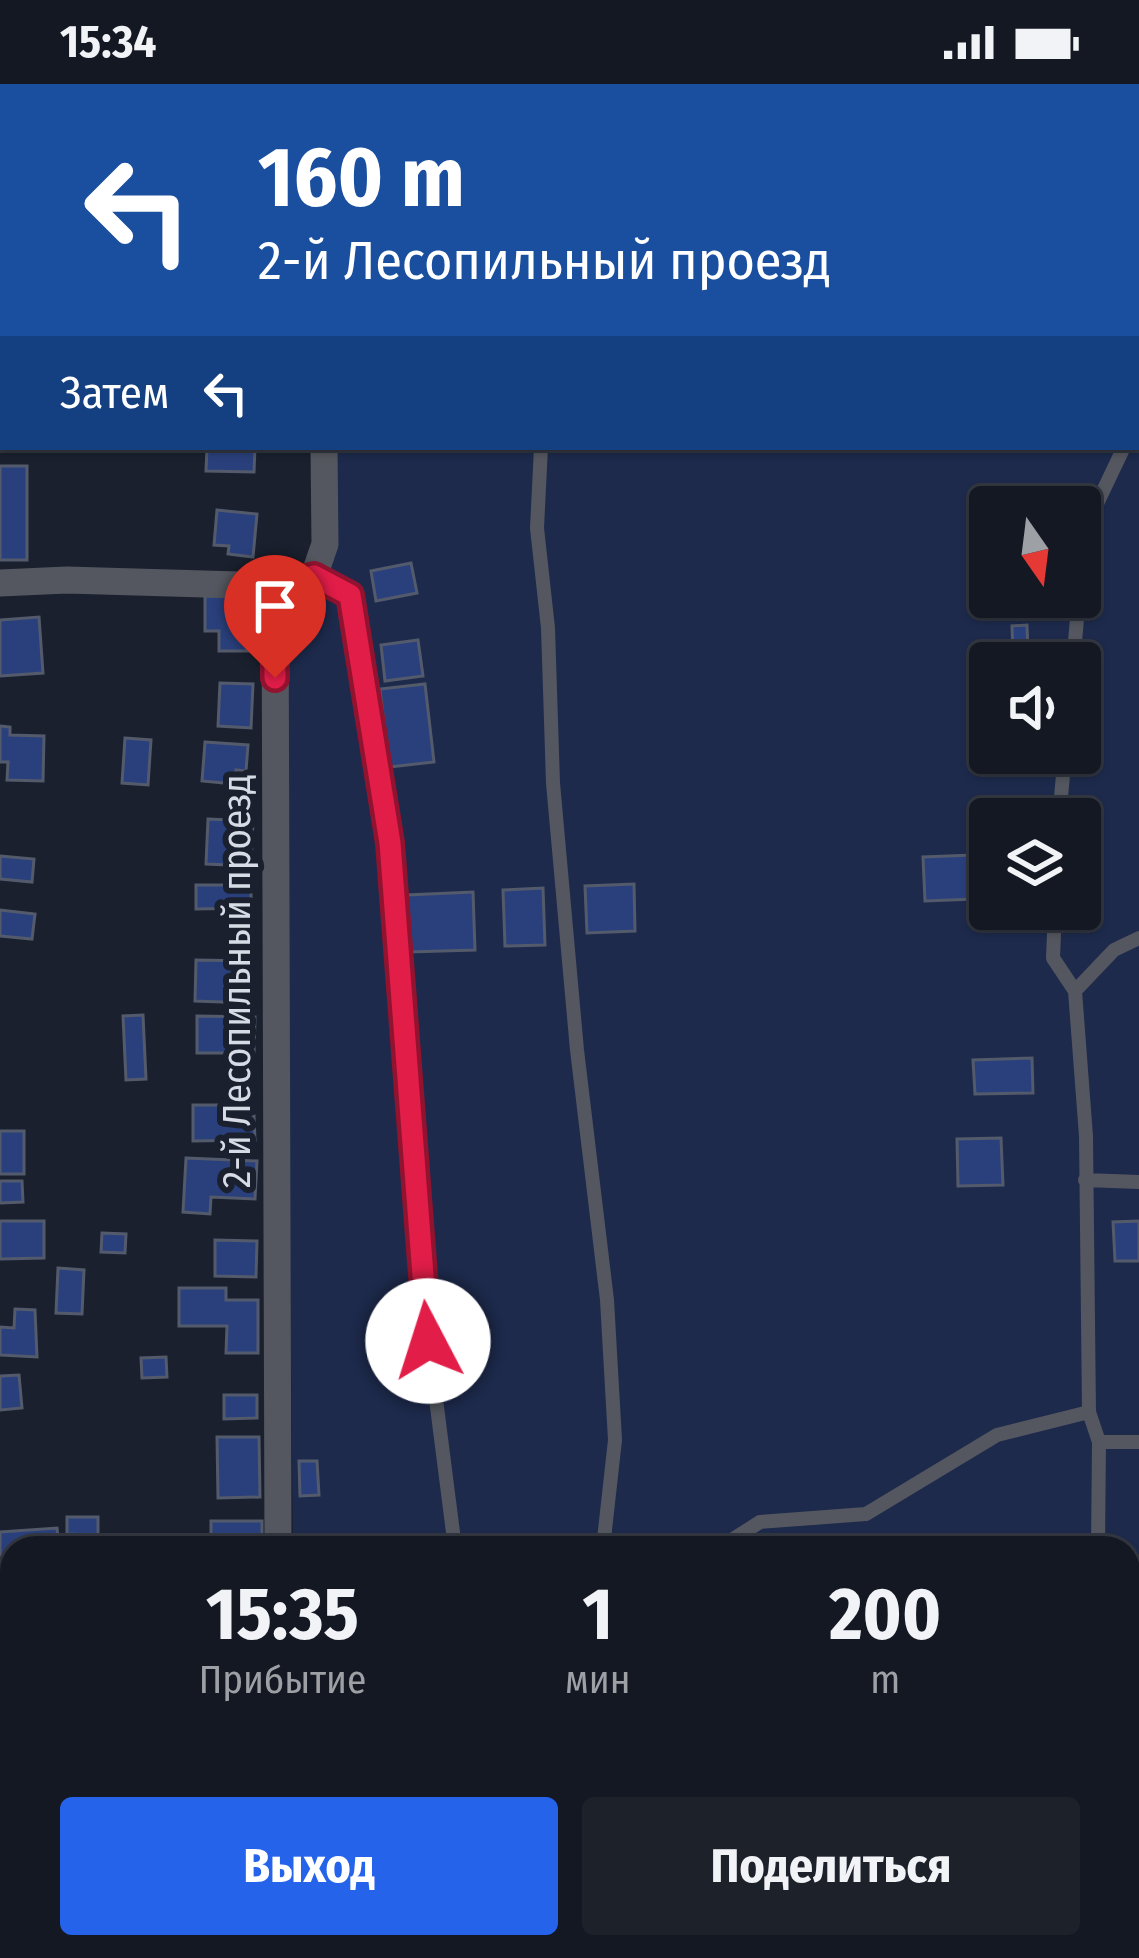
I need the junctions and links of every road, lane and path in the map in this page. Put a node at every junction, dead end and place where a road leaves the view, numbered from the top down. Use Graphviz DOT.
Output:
graph roads {
  1 [pos="324,450"];
  2 [pos="541,450"];
  3 [pos="1123,450"];
  4 [pos="1101,495"];
  5 [pos="314,576"];
  6 [pos="0,583"];
  7 [pos="274,586"];
  8 [pos="1054,930"];
  9 [pos="1139,938"];
  10 [pos="1075,991"];
  11 [pos="1085,1180"];
  12 [pos="1139,1181"];
  13 [pos="1089,1412"];
  14 [pos="1099,1442"];
  15 [pos="1139,1442"];
  16 [pos="278,1536"];
  17 [pos="453,1536"];
  18 [pos="604,1536"];
  19 [pos="738,1536"];
  20 [pos="1098,1536"];
  1 -- 5 [label="street"];
  2 -- 18 [label="lane"];
  3 -- 4 [label="lane"];
  5 -- 7 [label="street"];
  5 -- 17 [label="lane"];
  6 -- 7 [label="street"];
  7 -- 16 [label="street, 2-й Лесопильный проезд"];
  8 -- 10 [label="lane"];
  9 -- 10 [label="lane"];
  10 -- 11 [label="lane"];
  11 -- 12 [label="lane"];
  11 -- 13 [label="lane"];
  13 -- 14 [label="lane"];
  13 -- 19 [label="lane"];
  14 -- 15 [label="lane"];
  14 -- 20 [label="lane"];
}
